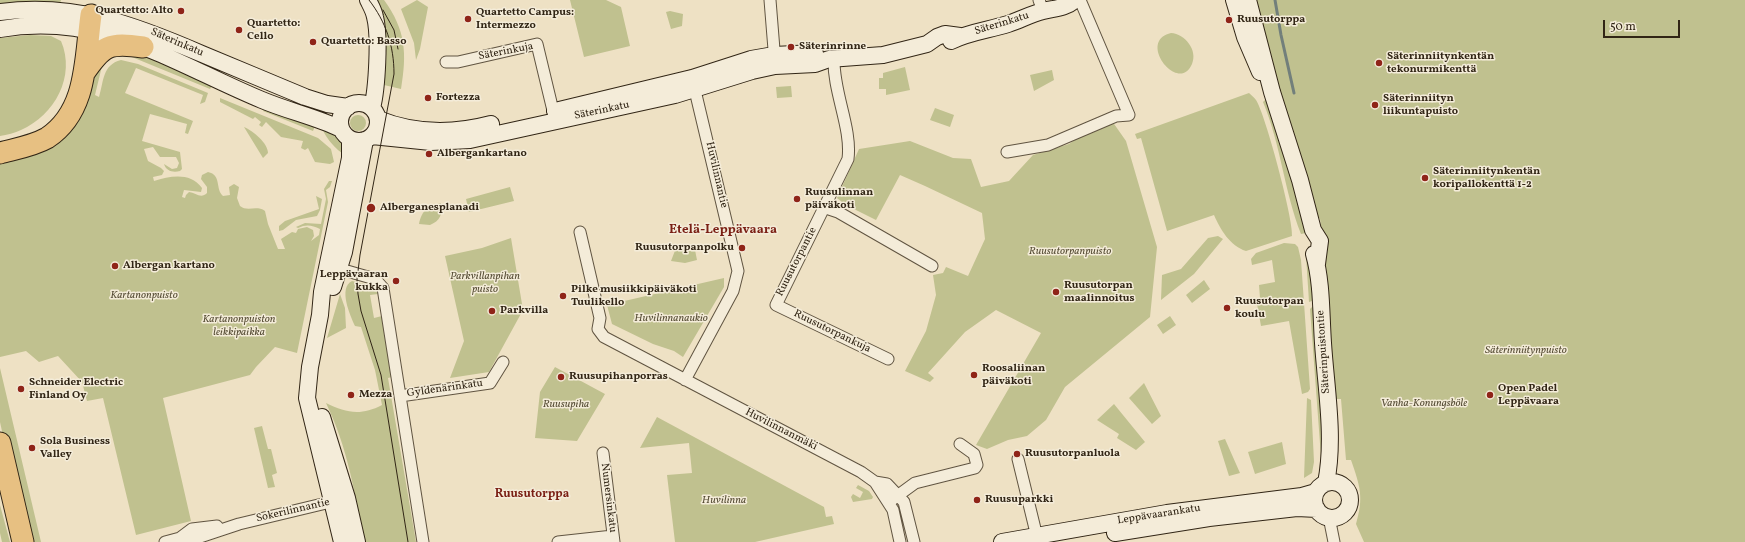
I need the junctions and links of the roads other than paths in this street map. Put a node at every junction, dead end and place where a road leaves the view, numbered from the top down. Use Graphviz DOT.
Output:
graph roads {
  1 [pos="368,0"];
  2 [pos="770,0"];
  3 [pos="1058,0"];
  4 [pos="1074,0"];
  5 [pos="1080,0"];
  6 [pos="1234,0"];
  7 [pos="1248,0"];
  8 [pos="1041,5"];
  9 [pos="0,12"];
  10 [pos="85,21"];
  11 [pos="0,29"];
  12 [pos="143,46"];
  13 [pos="831,59"];
  14 [pos="774,61"];
  15 [pos="446,62"];
  16 [pos="84,74"];
  17 [pos="694,84"];
  18 [pos="1272,92"];
  19 [pos="364,109"];
  20 [pos="554,116"];
  21 [pos="357,136"];
  22 [pos="0,145"];
  23 [pos="1007,152"];
  24 [pos="0,153"];
  25 [pos="823,207"];
  26 [pos="580,232"];
  27 [pos="932,266"];
  28 [pos="333,267"];
  29 [pos="776,305"];
  30 [pos="888,359"];
  31 [pos="503,362"];
  32 [pos="685,380"];
  33 [pos="400,396"];
  34 [pos="1330,440"];
  35 [pos="0,443"];
  36 [pos="960,444"];
  37 [pos="603,453"];
  38 [pos="1018,459"];
  39 [pos="875,482"];
  40 [pos="1344,487"];
  41 [pos="1321,488"];
  42 [pos="0,489"];
  43 [pos="899,495"];
  44 [pos="340,500"];
  45 [pos="889,502"];
  46 [pos="1323,513"];
  47 [pos="614,539"];
  48 [pos="1037,539"];
  49 [pos="14,542"];
  50 [pos="23,542"];
  51 [pos="165,542"];
  52 [pos="342,542"];
  53 [pos="357,542"];
  54 [pos="423,542"];
  55 [pos="558,542"];
  56 [pos="900,542"];
  57 [pos="914,542"];
  58 [pos="1002,542"];
  59 [pos="1064,542"];
  60 [pos="1334,542"];
  1 -- 19 [label="main road"];
  2 -- 14 [label="street"];
  3 -- 8 [label="main road, Säterinkatu"];
  4 -- 8 [label="main road, Säterinkatu"];
  5 -- 23 [label="street"];
  6 -- 18 [label="main road, Säterinpuistontie"];
  7 -- 18 [label="main road, Säterinpuistontie"];
  8 -- 13 [label="main road, Säterinkatu"];
  9 -- 10 [label="main road, Säterinkatu"];
  10 -- 11 [label="main road, Säterinkatu"];
  10 -- 12 [label="main road, Säterinkatu"];
  10 -- 16 [label="highway"];
  10 -- 19 [label="main road, Säterinkatu"];
  10 -- 22 [label="highway"];
  12 -- 16 [label="highway"];
  12 -- 21 [label="main road, Säterinkatu"];
  13 -- 14 [label="main road, Säterinkatu"];
  13 -- 25 [label="street, Ruusutorpantie"];
  14 -- 17 [label="main road, Säterinkatu"];
  15 -- 20 [label="street, Säterinkuja"];
  16 -- 24 [label="highway"];
  17 -- 20 [label="main road, Säterinkatu"];
  17 -- 32 [label="street, Huvilinnantie"];
  18 -- 34 [label="main road, Säterinpuistontie"];
  19 -- 20 [label="main road, Säterinkatu"];
  19 -- 21 [label="main road"];
  19 -- 21 [label="main road"];
  20 -- 21 [label="main road, Säterinkatu"];
  21 -- 28 [label="main road"];
  25 -- 27 [label="street"];
  25 -- 29 [label="street, Ruusutorpantie"];
  26 -- 32 [label="street"];
  28 -- 33 [label="street"];
  28 -- 44 [label="main road"];
  29 -- 30 [label="street, Ruusutorpankuja"];
  31 -- 33 [label="street, Gyldenärinkatu"];
  32 -- 39 [label="street, Huvilinnanmäki"];
  33 -- 54 [label="street"];
  34 -- 40 [label="main road, Säterinpuistontie"];
  34 -- 41 [label="main road, Säterinpuistontie"];
  35 -- 50 [label="highway"];
  36 -- 43 [label="street"];
  37 -- 47 [label="street, Numersinkatu"];
  38 -- 48 [label="street"];
  39 -- 43 [label="street, Huvilinnanmäki"];
  39 -- 45 [label="street, Huvilinnanmäki"];
  40 -- 41 [label="main road"];
  40 -- 46 [label="main road"];
  41 -- 46 [label="main road"];
  41 -- 48 [label="main road, Leppävaarankatu"];
  42 -- 49 [label="highway"];
  43 -- 45 [label="street"];
  43 -- 57 [label="street"];
  44 -- 51 [label="street, Sokerilinnantie"];
  44 -- 52 [label="main road"];
  44 -- 53 [label="main road"];
  45 -- 56 [label="street, Huvilinnanmäki"];
  46 -- 59 [label="main road, Leppävaarankatu"];
  46 -- 60 [label="street"];
  47 -- 55 [label="street"];
  48 -- 58 [label="main road, Leppävaarankatu"];
}
